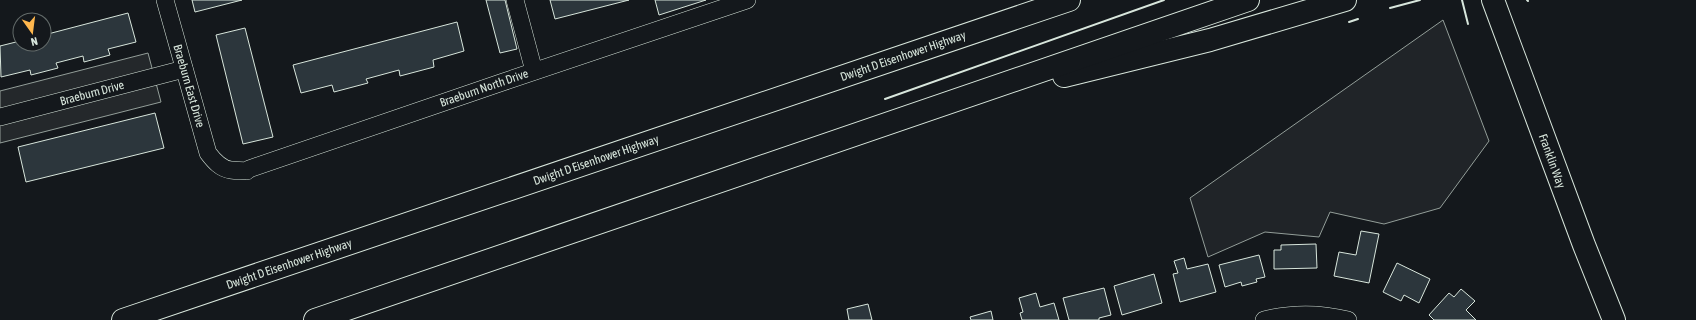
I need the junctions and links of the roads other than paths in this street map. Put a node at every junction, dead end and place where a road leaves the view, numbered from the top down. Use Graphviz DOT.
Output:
graph roads {
  1 [pos="164,0"];
  2 [pos="515,0"];
  3 [pos="747,0"];
  4 [pos="1069,0"];
  5 [pos="1248,0"];
  6 [pos="1345,0"];
  7 [pos="1493,0"];
  8 [pos="184,68"];
  9 [pos="534,71"];
  10 [pos="919,113"];
  11 [pos="0,117"];
  12 [pos="222,167"];
  13 [pos="123,320"];
  14 [pos="315,320"];
  15 [pos="1264,320"];
  16 [pos="1348,320"];
  17 [pos="1614,320"];
  1 -- 8 [label="street, Braeburn East Drive"];
  2 -- 9 [label="street"];
  3 -- 9 [label="street, Braeburn North Drive"];
  4 -- 13 [label="main road, Dwight D Eisenhower Highway"];
  5 -- 10 [label="main road"];
  6 -- 10 [label="main road"];
  7 -- 17 [label="main road, Franklin Way"];
  8 -- 11 [label="street, Braeburn Drive"];
  8 -- 12 [label="street, Braeburn East Drive"];
  9 -- 12 [label="street, Braeburn North Drive"];
  10 -- 14 [label="main road"];
  15 -- 16 [label="street"];
}
